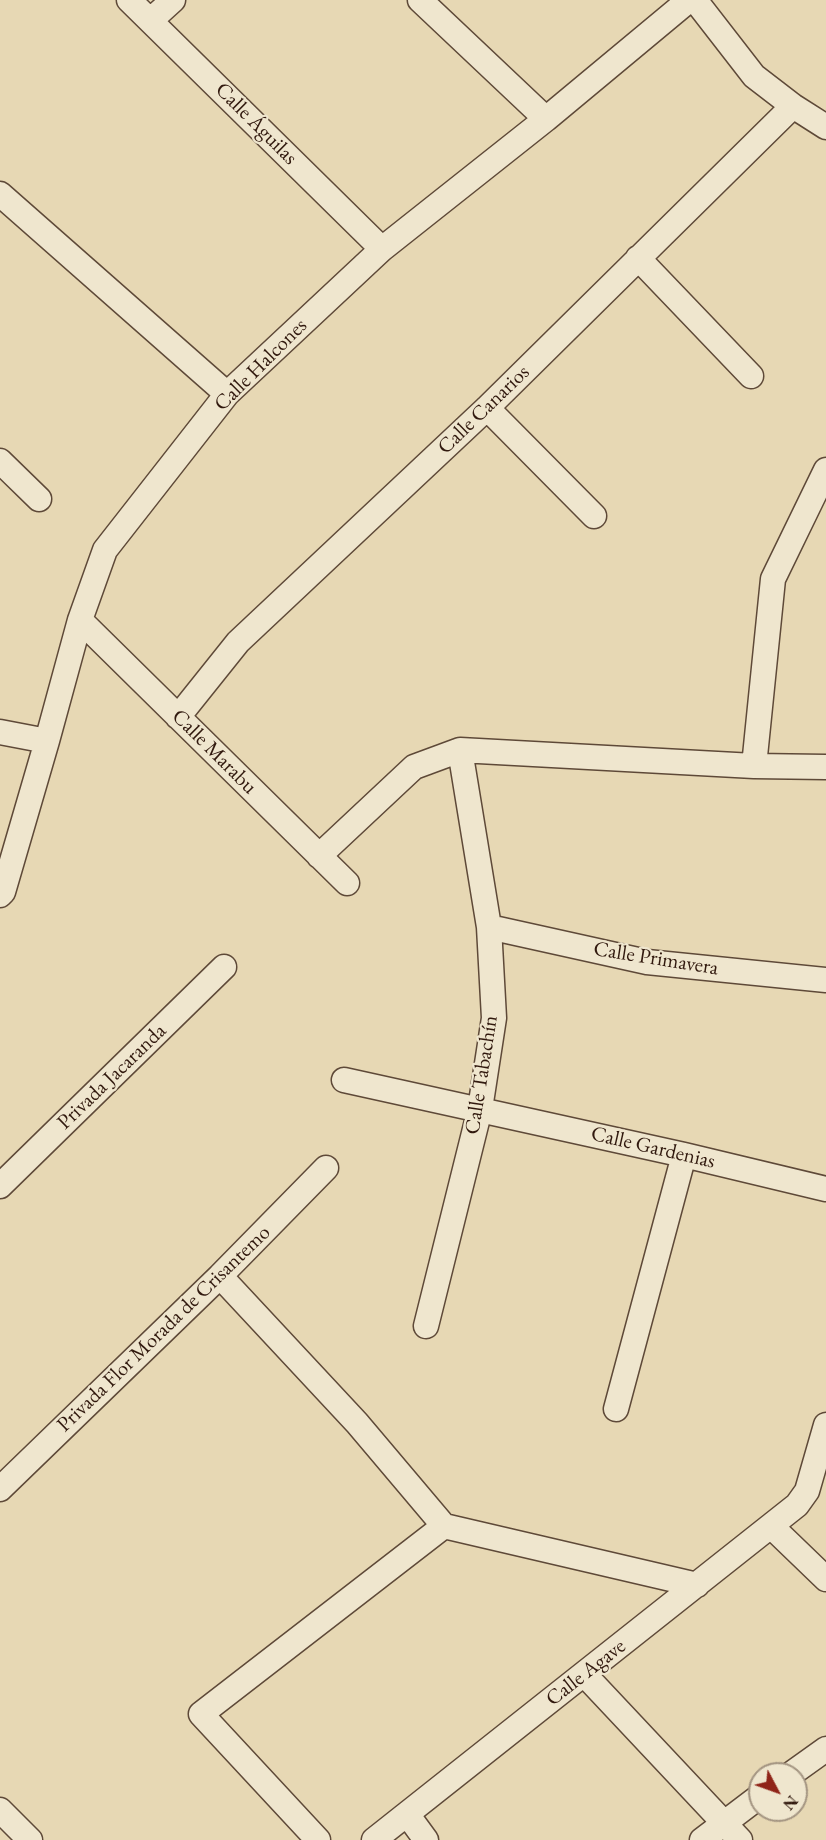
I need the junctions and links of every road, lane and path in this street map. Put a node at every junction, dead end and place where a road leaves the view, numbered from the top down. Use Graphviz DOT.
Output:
graph roads {
  1 [pos="129,0"];
  2 [pos="173,0"];
  3 [pos="420,0"];
  4 [pos="689,0"];
  5 [pos="695,0"];
  6 [pos="151,20"];
  7 [pos="793,106"];
  8 [pos="546,119"];
  9 [pos="826,127"];
  10 [pos="0,194"];
  11 [pos="382,249"];
  12 [pos="638,258"];
  13 [pos="752,376"];
  14 [pos="227,394"];
  15 [pos="488,408"];
  16 [pos="0,461"];
  17 [pos="826,470"];
  18 [pos="39,499"];
  19 [pos="594,516"];
  20 [pos="80,620"];
  21 [pos="178,717"];
  22 [pos="0,732"];
  23 [pos="47,741"];
  24 [pos="460,750"];
  25 [pos="754,766"];
  26 [pos="826,767"];
  27 [pos="319,856"];
  28 [pos="347,884"];
  29 [pos="1,893"];
  30 [pos="489,927"];
  31 [pos="224,968"];
  32 [pos="826,980"];
  33 [pos="344,1080"];
  34 [pos="480,1109"];
  35 [pos="684,1155"];
  36 [pos="326,1168"];
  37 [pos="0,1186"];
  38 [pos="826,1189"];
  39 [pos="220,1276"];
  40 [pos="426,1326"];
  41 [pos="616,1408"];
  42 [pos="826,1425"];
  43 [pos="0,1489"];
  44 [pos="775,1524"];
  45 [pos="444,1526"];
  46 [pos="826,1579"];
  47 [pos="697,1585"];
  48 [pos="584,1674"];
  49 [pos="826,1749"];
  50 [pos="808,1762"];
  51 [pos="748,1804"];
  52 [pos="0,1810"];
  53 [pos="407,1814"];
  54 [pos="723,1822"];
  55 [pos="30,1840"];
  56 [pos="318,1840"];
  57 [pos="374,1840"];
  58 [pos="426,1840"];
  59 [pos="702,1840"];
  60 [pos="740,1840"];
  1 -- 6 [label="street, Calle Águilas"];
  2 -- 6 [label="street"];
  3 -- 8 [label="street"];
  4 -- 8 [label="street, Calle Halcones"];
  5 -- 7 [label="street"];
  6 -- 11 [label="street, Calle Águilas"];
  7 -- 9 [label="street"];
  7 -- 12 [label="street, Calle Canarios"];
  8 -- 11 [label="street, Calle Halcones"];
  10 -- 14 [label="street"];
  11 -- 14 [label="street, Calle Halcones"];
  12 -- 13 [label="street"];
  12 -- 15 [label="street, Calle Canarios"];
  14 -- 20 [label="street, Calle Halcones"];
  15 -- 19 [label="street"];
  15 -- 21 [label="street, Calle Canarios"];
  16 -- 18 [label="street"];
  17 -- 25 [label="street"];
  20 -- 21 [label="street, Calle Marabu"];
  20 -- 23 [label="street, Calle Halcones"];
  21 -- 27 [label="street, Calle Marabu"];
  22 -- 23 [label="street"];
  23 -- 29 [label="street, Calle Halcones"];
  24 -- 25 [label="street"];
  24 -- 27 [label="street"];
  24 -- 30 [label="street, Calle Tabachín"];
  25 -- 26 [label="street"];
  27 -- 28 [label="street, Calle Marabu"];
  30 -- 32 [label="street, Calle Primavera"];
  30 -- 34 [label="street, Calle Tabachín"];
  31 -- 37 [label="street, Privada Jacaranda"];
  33 -- 34 [label="street, Calle Gardenias"];
  34 -- 35 [label="street, Calle Gardenias"];
  34 -- 40 [label="street, Calle Tabachín"];
  35 -- 38 [label="street, Calle Gardenias"];
  35 -- 41 [label="street"];
  36 -- 39 [label="street, Privada Flor Morada de Crisantemo"];
  39 -- 43 [label="street, Privada Flor Morada de Crisantemo"];
  39 -- 45 [label="street"];
  42 -- 44 [label="street, Calle Agave"];
  44 -- 46 [label="street"];
  44 -- 47 [label="street, Calle Agave"];
  45 -- 47 [label="street"];
  45 -- 56 [label="street"];
  47 -- 48 [label="street, Calle Agave"];
  48 -- 53 [label="street, Calle Agave"];
  48 -- 54 [label="street"];
  49 -- 50 [label="street"];
  51 -- 54 [label="street"];
  52 -- 55 [label="street"];
  53 -- 57 [label="street, Calle Agave"];
  53 -- 58 [label="street"];
  54 -- 59 [label="street"];
  54 -- 60 [label="street"];
}
